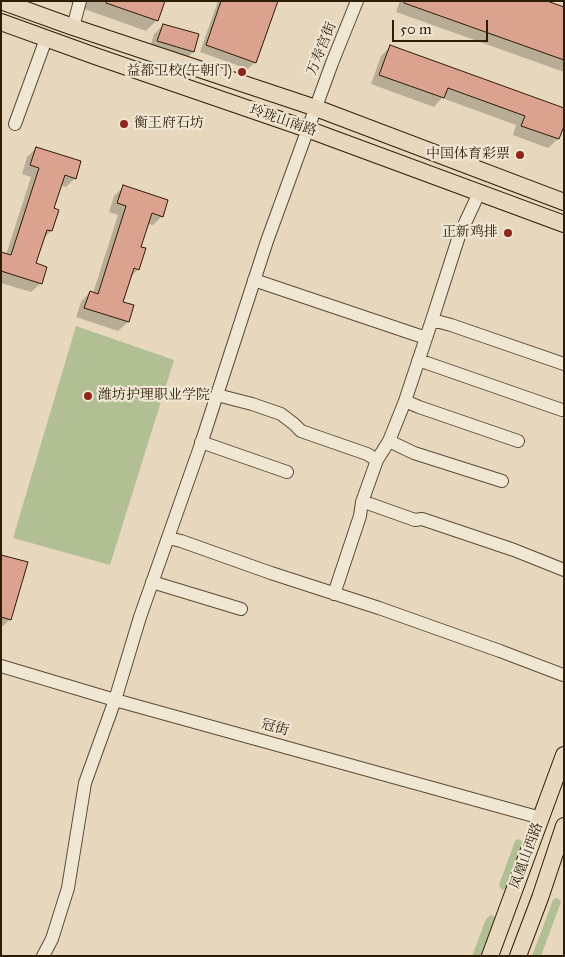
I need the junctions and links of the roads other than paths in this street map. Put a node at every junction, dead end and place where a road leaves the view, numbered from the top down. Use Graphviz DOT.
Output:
graph roads {
  1 [pos="1,1"];
  2 [pos="80,1"];
  3 [pos="358,1"];
  4 [pos="1,22"];
  5 [pos="73,27"];
  6 [pos="46,38"];
  7 [pos="316,108"];
  8 [pos="15,124"];
  9 [pos="308,129"];
  10 [pos="479,192"];
  11 [pos="564,202"];
  12 [pos="564,224"];
  13 [pos="254,280"];
  14 [pos="432,322"];
  15 [pos="426,338"];
  16 [pos="418,361"];
  17 [pos="564,364"];
  18 [pos="216,395"];
  19 [pos="405,401"];
  20 [pos="562,410"];
  21 [pos="518,441"];
  22 [pos="201,442"];
  23 [pos="389,442"];
  24 [pos="377,460"];
  25 [pos="287,472"];
  26 [pos="502,481"];
  27 [pos="362,502"];
  28 [pos="168,538"];
  29 [pos="564,570"];
  30 [pos="152,582"];
  31 [pos="334,594"];
  32 [pos="241,609"];
  33 [pos="1,666"];
  34 [pos="563,676"];
  35 [pos="115,700"];
  36 [pos="564,756"];
  37 [pos="541,818"];
  38 [pos="564,826"];
  39 [pos="43,956"];
  40 [pos="490,956"];
  41 [pos="518,956"];
  1 -- 5 [label="main road, 玲珑山南路"];
  2 -- 5 [label="street"];
  3 -- 7 [label="street, 万寿宫街"];
  4 -- 6 [label="main road, 玲珑山南路"];
  5 -- 7 [label="main road, 玲珑山南路"];
  6 -- 8 [label="street"];
  6 -- 9 [label="main road, 玲珑山南路"];
  7 -- 9 [label="street, 万寿宫街"];
  7 -- 11 [label="main road, 玲珑山南路"];
  9 -- 10 [label="main road, 玲珑山南路"];
  9 -- 13 [label="street, 万寿宫街"];
  10 -- 12 [label="main road, 玲珑山南路"];
  10 -- 14 [label="street"];
  13 -- 15 [label="street"];
  13 -- 18 [label="street, 万寿宫街"];
  14 -- 15 [label="street"];
  14 -- 17 [label="street"];
  15 -- 16 [label="street"];
  16 -- 19 [label="street"];
  16 -- 20 [label="street"];
  18 -- 22 [label="street, 万寿宫街"];
  18 -- 24 [label="street"];
  19 -- 21 [label="street"];
  19 -- 23 [label="street"];
  22 -- 25 [label="street"];
  22 -- 28 [label="street, 万寿宫街"];
  23 -- 24 [label="street"];
  23 -- 26 [label="street"];
  24 -- 27 [label="street"];
  27 -- 29 [label="street"];
  27 -- 31 [label="street"];
  28 -- 30 [label="street, 万寿宫街"];
  28 -- 31 [label="street"];
  30 -- 32 [label="street"];
  30 -- 35 [label="street, 万寿宫街"];
  31 -- 34 [label="street"];
  33 -- 35 [label="street, 冠街"];
  35 -- 37 [label="street, 冠街"];
  35 -- 39 [label="street, 万寿宫街"];
  36 -- 37 [label="main road, 凤凰山西路"];
  37 -- 40 [label="main road, 凤凰山西路"];
  38 -- 41 [label="main road, 凤凰山西路"];
}
